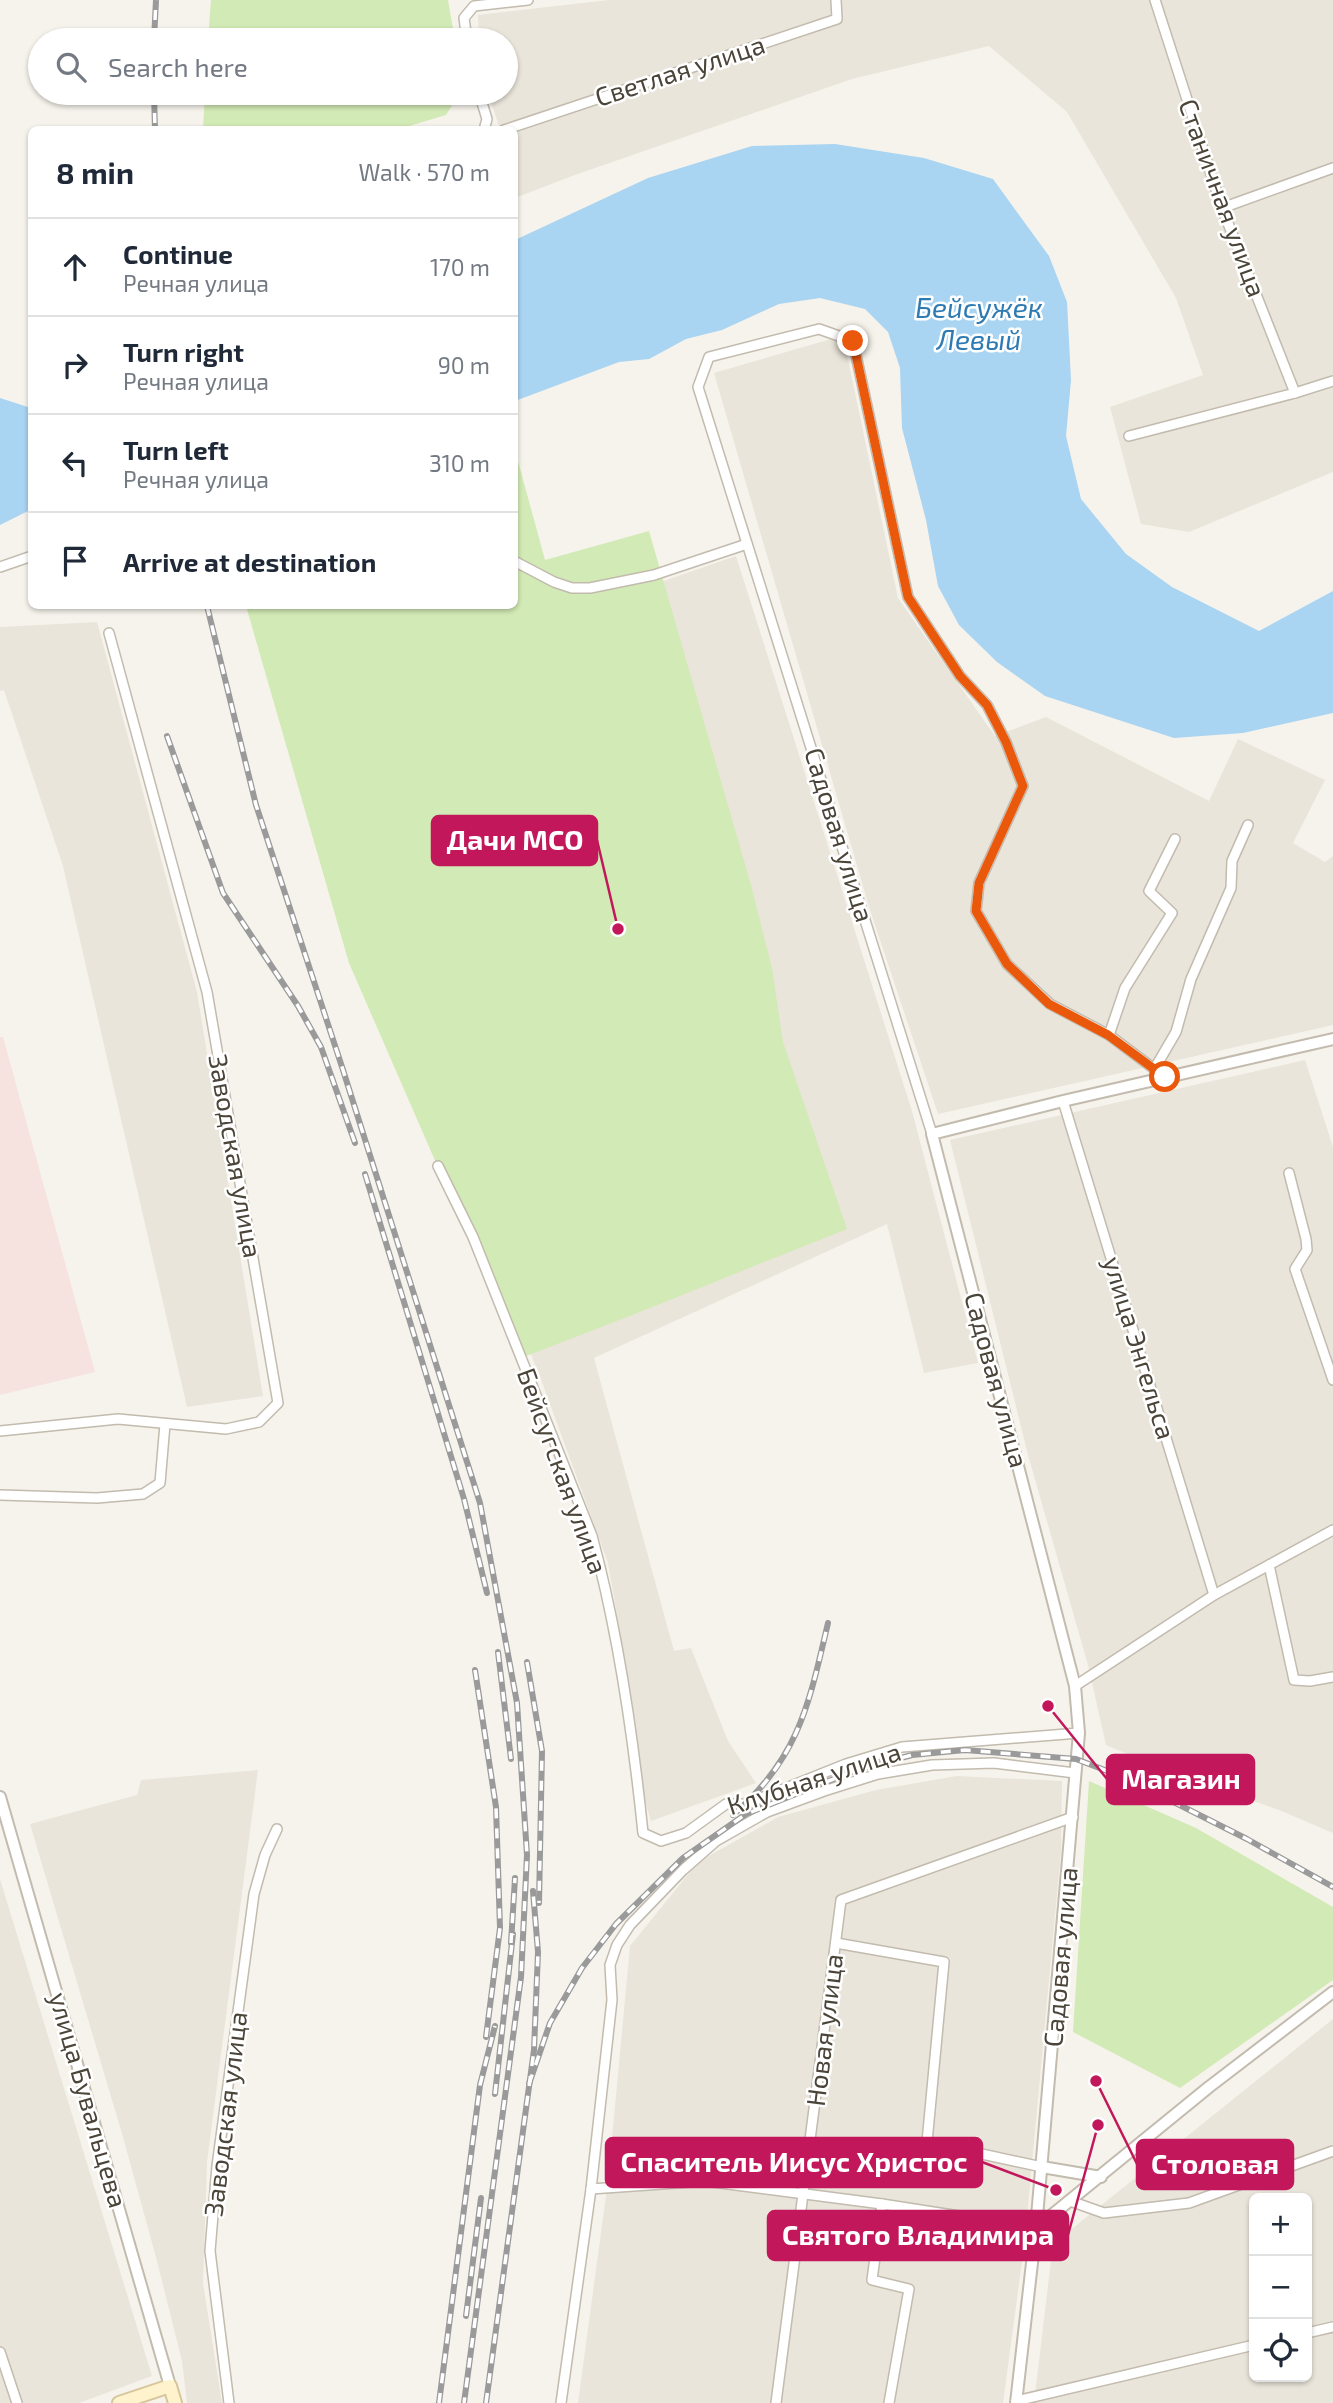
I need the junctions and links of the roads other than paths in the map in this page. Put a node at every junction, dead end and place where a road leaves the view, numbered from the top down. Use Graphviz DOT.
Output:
graph roads {
  1 [pos="528,0"];
  2 [pos="836,0"];
  3 [pos="1154,0"];
  4 [pos="465,28"];
  5 [pos="483,105"];
  6 [pos="485,126"];
  7 [pos="517,126"];
  8 [pos="1333,168"];
  9 [pos="1222,208"];
  10 [pos="1333,381"];
  11 [pos="1294,393"];
  12 [pos="1129,436"];
  13 [pos="747,544"];
  14 [pos="28,557"];
  15 [pos="518,563"];
  16 [pos="0,567"];
  17 [pos="109,633"];
  18 [pos="1248,825"];
  19 [pos="1175,839"];
  20 [pos="1108,1035"];
  21 [pos="1333,1039"];
  22 [pos="1155,1068"];
  23 [pos="1165,1077"];
  24 [pos="1063,1101"];
  25 [pos="932,1134"];
  26 [pos="438,1166"];
  27 [pos="1289,1173"];
  28 [pos="1333,1380"];
  29 [pos="165,1424"];
  30 [pos="0,1431"];
  31 [pos="0,1495"];
  32 [pos="1333,1530"];
  33 [pos="1269,1565"];
  34 [pos="1214,1595"];
  35 [pos="1333,1677"];
  36 [pos="1075,1686"];
  37 [pos="1079,1733"];
  38 [pos="1075,1773"];
  39 [pos="0,1797"];
  40 [pos="1073,1817"];
  41 [pos="277,1829"];
  42 [pos="643,1833"];
  43 [pos="836,1944"];
  44 [pos="1333,1992"];
  45 [pos="1333,2151"];
  46 [pos="1042,2167"];
  47 [pos="1101,2176"];
  48 [pos="591,2189"];
  49 [pos="803,2193"];
  50 [pos="1070,2201"];
  51 [pos="882,2204"];
  52 [pos="1036,2228"];
  53 [pos="1333,2327"];
  54 [pos="1312,2332"];
  55 [pos="1249,2346"];
  56 [pos="0,2352"];
  57 [pos="170,2386"];
  58 [pos="1016,2402"];
  59 [pos="17,2403"];
  60 [pos="119,2403"];
  61 [pos="175,2403"];
  62 [pos="229,2403"];
  63 [pos="561,2403"];
  64 [pos="776,2403"];
  65 [pos="889,2403"];
  1 -- 4 [label="street"];
  2 -- 7 [label="street, Светлая улица"];
  3 -- 9 [label="street, Станичная улица"];
  5 -- 6 [label="street"];
  8 -- 9 [label="street"];
  9 -- 11 [label="street, Станичная улица"];
  10 -- 11 [label="street"];
  11 -- 12 [label="street"];
  13 -- 15 [label="street"];
  13 -- 20 [label="street, Садовая улица"];
  13 -- 25 [label="street, Садовая улица"];
  14 -- 16 [label="street"];
  17 -- 29 [label="street, Заводская улица"];
  18 -- 22 [label="street"];
  19 -- 20 [label="street"];
  20 -- 22 [label="street"];
  21 -- 23 [label="street"];
  22 -- 23 [label="street"];
  23 -- 24 [label="street"];
  24 -- 25 [label="street"];
  24 -- 34 [label="street, улица Энгельса"];
  25 -- 36 [label="street, Садовая улица"];
  26 -- 42 [label="street, Бейсугская улица"];
  27 -- 28 [label="street"];
  29 -- 30 [label="street, Заводская улица"];
  29 -- 31 [label="street"];
  32 -- 33 [label="street"];
  33 -- 34 [label="street"];
  33 -- 35 [label="street"];
  34 -- 36 [label="street"];
  36 -- 37 [label="street, Садовая улица"];
  37 -- 38 [label="street, Садовая улица"];
  37 -- 42 [label="street, Клубная улица"];
  38 -- 40 [label="street, Садовая улица"];
  38 -- 48 [label="street"];
  39 -- 57 [label="street, улица Бувальцева"];
  40 -- 43 [label="street, Новая улица"];
  40 -- 46 [label="street, Садовая улица"];
  41 -- 62 [label="street, Заводская улица"];
  43 -- 46 [label="street"];
  43 -- 49 [label="street, Новая улица"];
  44 -- 47 [label="street"];
  45 -- 50 [label="street"];
  46 -- 47 [label="street"];
  46 -- 52 [label="street, Садовая улица"];
  47 -- 50 [label="street"];
  48 -- 49 [label="street"];
  48 -- 63 [label="street"];
  49 -- 51 [label="street"];
  49 -- 64 [label="street, Новая улица"];
  50 -- 52 [label="street"];
  51 -- 52 [label="street"];
  51 -- 65 [label="street"];
  52 -- 58 [label="street, Садовая улица"];
  53 -- 54 [label="street"];
  55 -- 58 [label="street"];
  56 -- 59 [label="street"];
  57 -- 60 [label="main road"];
  57 -- 61 [label="main road, улица Бувальцева"];
}
